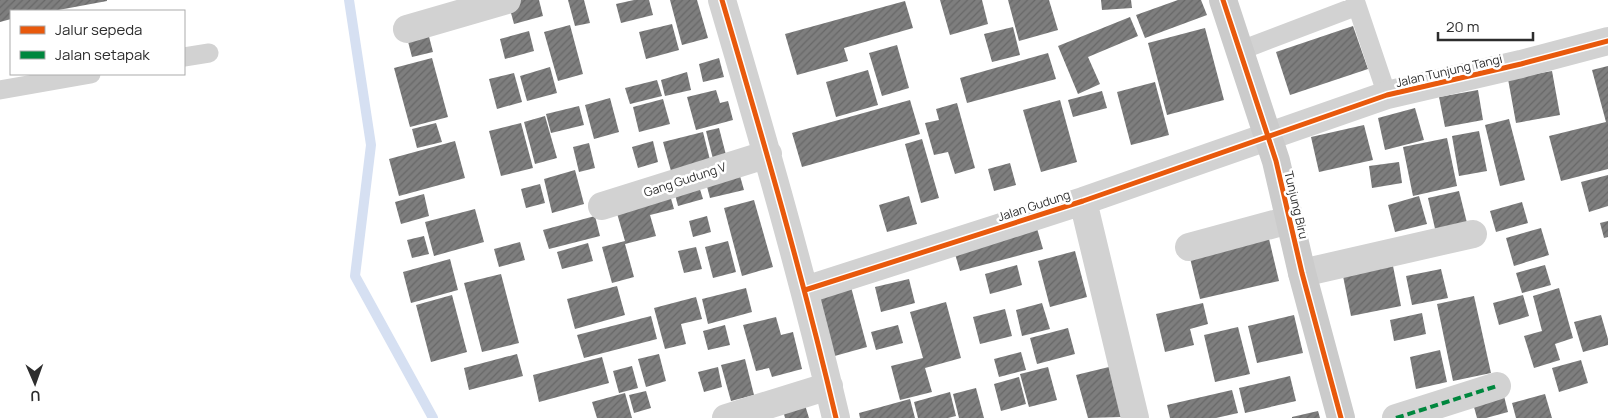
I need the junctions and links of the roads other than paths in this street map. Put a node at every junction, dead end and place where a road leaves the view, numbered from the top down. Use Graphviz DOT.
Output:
graph roads {
  1 [pos="507,0"];
  2 [pos="722,0"];
  3 [pos="1223,0"];
  4 [pos="1356,3"];
  5 [pos="407,29"];
  6 [pos="1608,41"];
  7 [pos="1239,51"];
  8 [pos="209,52"];
  9 [pos="185,57"];
  10 [pos="85,75"];
  11 [pos="0,90"];
  12 [pos="1387,96"];
  13 [pos="1269,136"];
  14 [pos="768,154"];
  15 [pos="1084,201"];
  16 [pos="602,206"];
  17 [pos="1290,220"];
  18 [pos="1473,234"];
  19 [pos="1189,247"];
  20 [pos="1302,273"];
  21 [pos="805,290"];
  22 [pos="829,386"];
  23 [pos="1497,386"];
  24 [pos="726,418"];
  25 [pos="836,418"];
  26 [pos="1135,418"];
  27 [pos="1341,418"];
  28 [pos="1396,418"];
  1 -- 5 [label="street"];
  2 -- 14 [label="street"];
  3 -- 7 [label="street, Tunjung Biru"];
  4 -- 7 [label="lane"];
  4 -- 12 [label="lane"];
  6 -- 12 [label="street, Jalan Tunjung Tangi"];
  7 -- 13 [label="street, Tunjung Biru"];
  8 -- 9 [label="lane"];
  10 -- 11 [label="lane"];
  12 -- 13 [label="street, Jalan Tunjung Tangi"];
  13 -- 15 [label="street, Jalan Gudung"];
  13 -- 17 [label="street, Tunjung Biru"];
  14 -- 16 [label="street, Gang Gudung V"];
  14 -- 21 [label="street"];
  15 -- 21 [label="street, Jalan Gudung"];
  15 -- 26 [label="street"];
  17 -- 19 [label="street"];
  17 -- 20 [label="street, Tunjung Biru"];
  18 -- 20 [label="street"];
  20 -- 27 [label="street, Tunjung Biru"];
  21 -- 22 [label="street"];
  22 -- 24 [label="street"];
  22 -- 25 [label="street"];
  23 -- 28 [label="street"];
}
